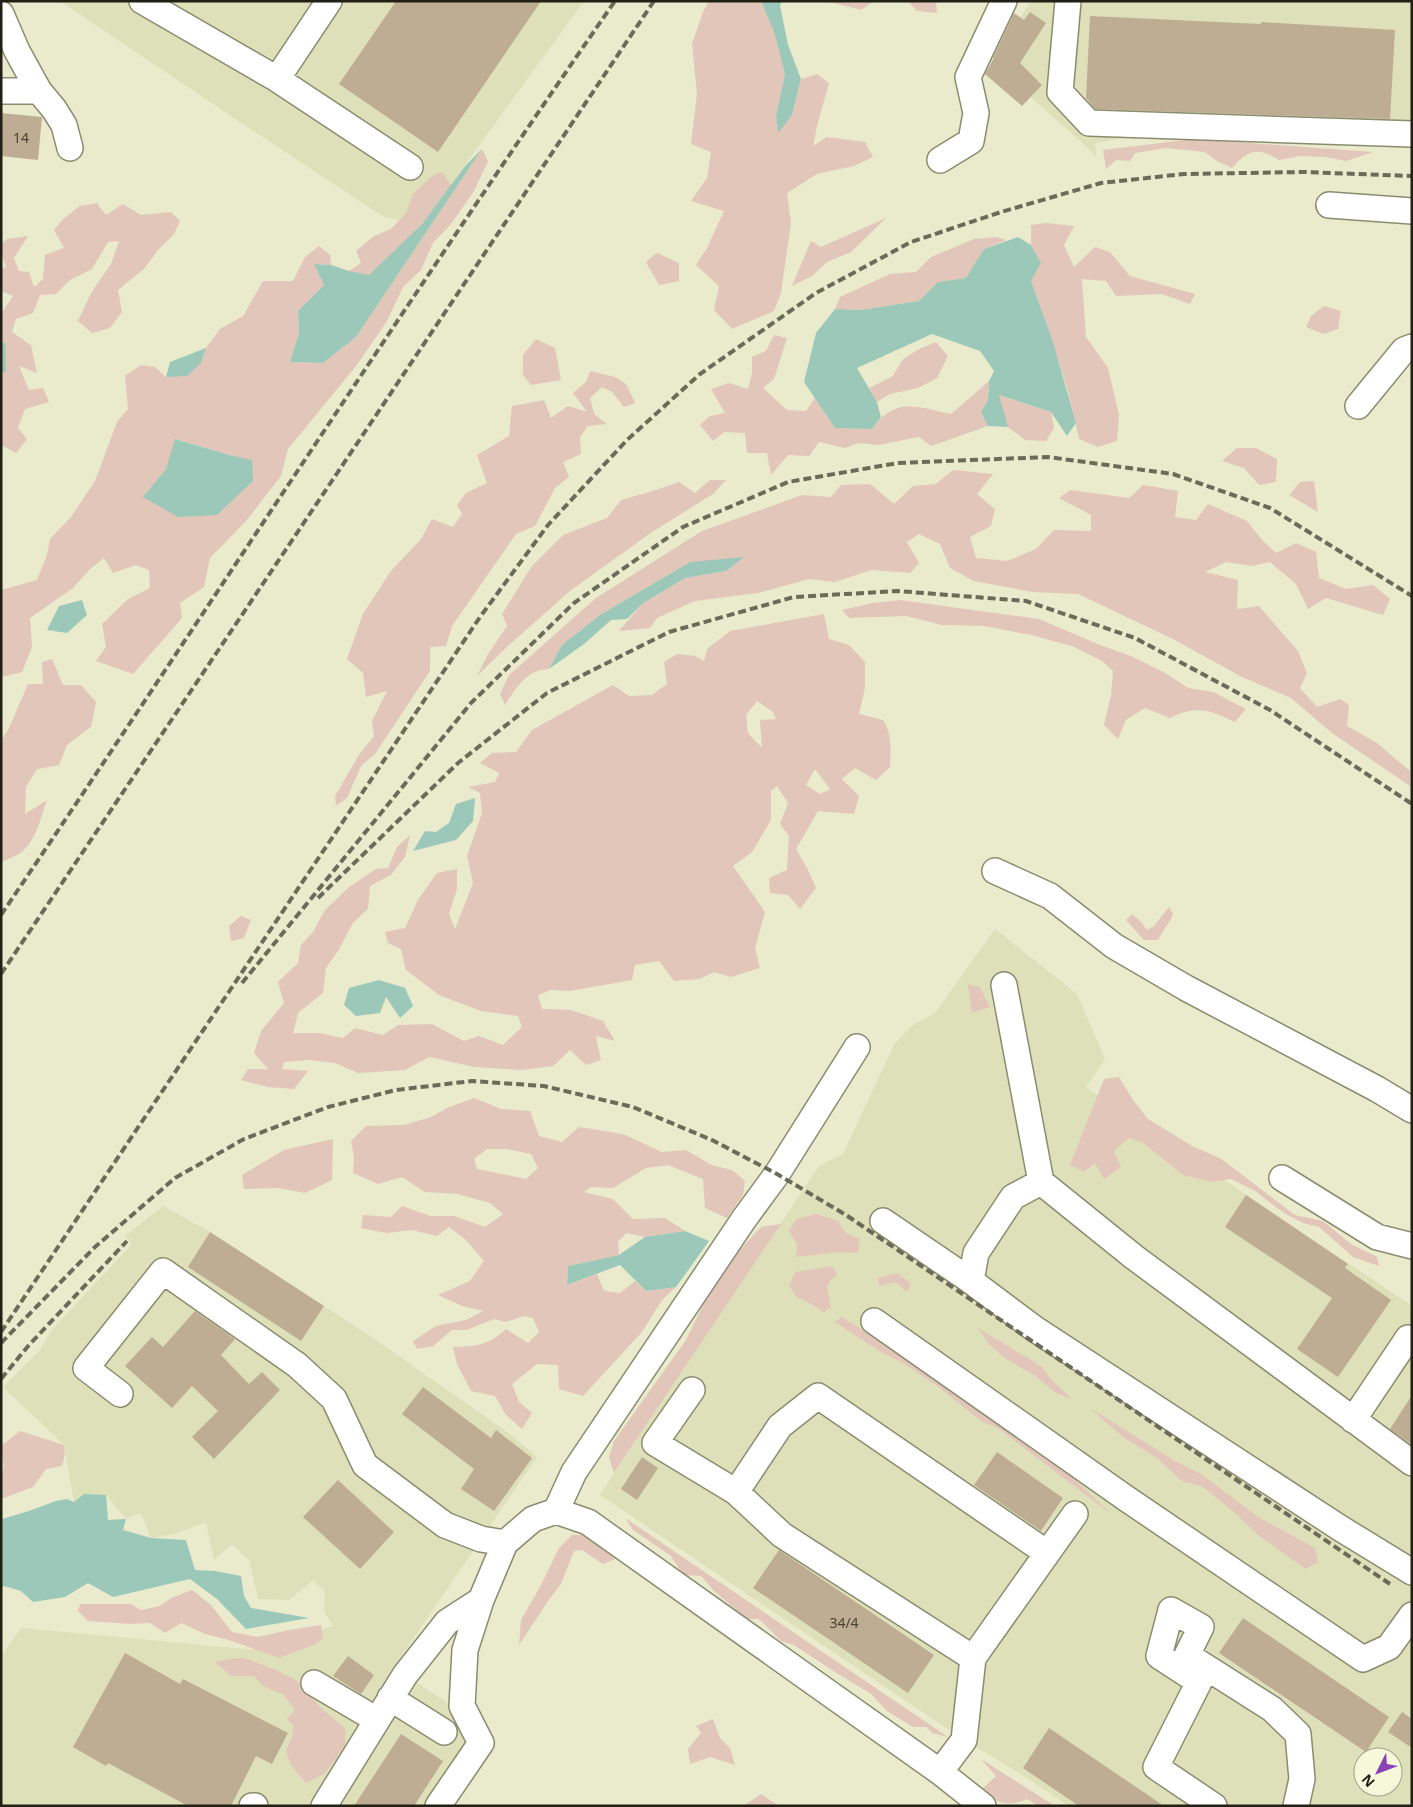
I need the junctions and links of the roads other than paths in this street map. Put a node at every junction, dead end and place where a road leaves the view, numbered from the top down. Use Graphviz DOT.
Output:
graph roads {
  1 [pos="142,1"];
  2 [pos="328,1"];
  3 [pos="1004,1"];
  4 [pos="1068,1"];
  5 [pos="1,14"];
  6 [pos="277,79"];
  7 [pos="1,90"];
  8 [pos="39,91"];
  9 [pos="1412,134"];
  10 [pos="70,148"];
  11 [pos="940,160"];
  12 [pos="410,168"];
  13 [pos="1329,205"];
  14 [pos="1412,212"];
  15 [pos="1412,347"];
  16 [pos="1358,406"];
  17 [pos="995,871"];
  18 [pos="1004,985"];
  19 [pos="857,1047"];
  20 [pos="1412,1110"];
  21 [pos="1282,1178"];
  22 [pos="1040,1182"];
  23 [pos="883,1220"];
  24 [pos="1412,1246"];
  25 [pos="971,1281"];
  26 [pos="874,1321"];
  27 [pos="1408,1338"];
  28 [pos="692,1390"];
  29 [pos="120,1394"];
  30 [pos="1353,1420"];
  31 [pos="1412,1463"];
  32 [pos="736,1492"];
  33 [pos="556,1510"];
  34 [pos="1075,1514"];
  35 [pos="506,1544"];
  36 [pos="1047,1553"];
  37 [pos="1412,1572"];
  38 [pos="481,1600"];
  39 [pos="1412,1615"];
  40 [pos="973,1658"];
  41 [pos="314,1683"];
  42 [pos="390,1698"];
  43 [pos="376,1720"];
  44 [pos="444,1732"];
  45 [pos="940,1772"];
  46 [pos="324,1806"];
  47 [pos="438,1806"];
  48 [pos="983,1806"];
  49 [pos="1214,1806"];
  50 [pos="1296,1806"];
  1 -- 6 [label="lane"];
  2 -- 6 [label="lane"];
  3 -- 11 [label="lane"];
  4 -- 9 [label="lane"];
  5 -- 8 [label="lane"];
  6 -- 12 [label="lane"];
  7 -- 8 [label="lane"];
  8 -- 10 [label="lane"];
  13 -- 14 [label="lane"];
  15 -- 16 [label="lane"];
  17 -- 20 [label="lane"];
  18 -- 22 [label="lane"];
  19 -- 33 [label="lane"];
  21 -- 24 [label="lane"];
  22 -- 25 [label="lane"];
  22 -- 30 [label="lane"];
  23 -- 25 [label="lane"];
  25 -- 37 [label="lane"];
  26 -- 39 [label="lane"];
  27 -- 30 [label="lane"];
  28 -- 32 [label="lane"];
  29 -- 35 [label="lane"];
  30 -- 31 [label="lane"];
  32 -- 36 [label="lane"];
  32 -- 40 [label="lane"];
  33 -- 35 [label="lane"];
  33 -- 45 [label="lane"];
  34 -- 36 [label="lane"];
  35 -- 38 [label="lane"];
  36 -- 40 [label="lane"];
  38 -- 42 [label="lane"];
  38 -- 47 [label="lane"];
  40 -- 45 [label="lane"];
  41 -- 43 [label="lane"];
  42 -- 43 [label="lane"];
  42 -- 44 [label="lane"];
  43 -- 46 [label="lane"];
  45 -- 48 [label="lane"];
  49 -- 50 [label="lane"];
}
